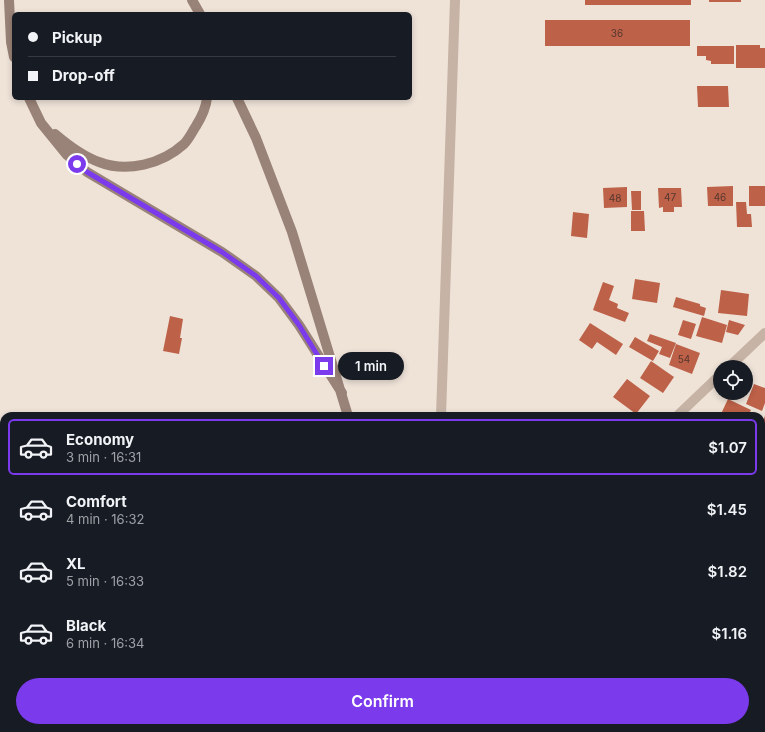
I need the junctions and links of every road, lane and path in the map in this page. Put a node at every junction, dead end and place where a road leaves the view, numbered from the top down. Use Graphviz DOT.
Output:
graph roads {
  1 [pos="9,0"];
  2 [pos="192,0"];
  3 [pos="198,0"];
  4 [pos="455,0"];
  5 [pos="198,12"];
  6 [pos="199,12"];
  7 [pos="12,47"];
  8 [pos="30,100"];
  9 [pos="207,100"];
  10 [pos="239,100"];
  11 [pos="41,123"];
  12 [pos="765,333"];
  13 [pos="736,360"];
  14 [pos="713,382"];
  15 [pos="342,393"];
  16 [pos="347,412"];
  17 [pos="441,412"];
  18 [pos="680,412"];
  1 -- 7 [label="main road"];
  2 -- 5 [label="main road"];
  3 -- 6 [label="main road"];
  4 -- 17 [label="street"];
  8 -- 11 [label="main road"];
  9 -- 11 [label="main road"];
  10 -- 15 [label="main road"];
  11 -- 15 [label="main road"];
  12 -- 13 [label="street"];
  14 -- 18 [label="street"];
  15 -- 16 [label="main road"];
}
